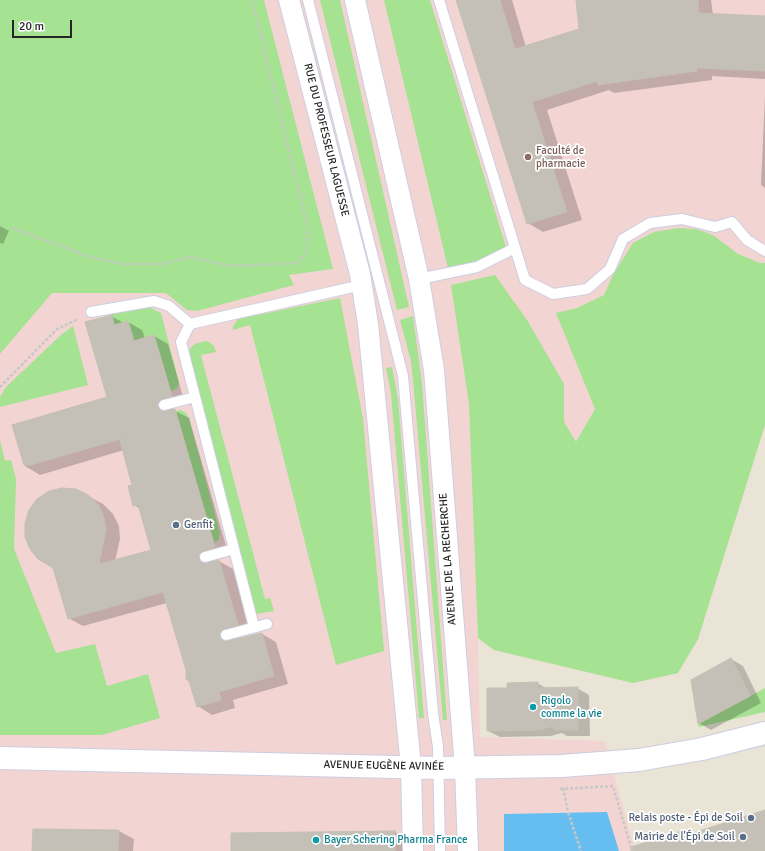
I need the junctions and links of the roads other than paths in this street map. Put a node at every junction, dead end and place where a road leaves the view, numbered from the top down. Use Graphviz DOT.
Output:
graph roads {
  1 [pos="289,0"];
  2 [pos="308,0"];
  3 [pos="355,0"];
  4 [pos="439,0"];
  5 [pos="515,248"];
  6 [pos="765,251"];
  7 [pos="418,274"];
  8 [pos="362,283"];
  9 [pos="91,312"];
  10 [pos="190,324"];
  11 [pos="195,397"];
  12 [pos="164,405"];
  13 [pos="234,549"];
  14 [pos="205,557"];
  15 [pos="267,624"];
  16 [pos="254,627"];
  17 [pos="226,635"];
  18 [pos="765,733"];
  19 [pos="0,758"];
  20 [pos="411,767"];
  21 [pos="439,768"];
  22 [pos="465,768"];
  23 [pos="413,851"];
  24 [pos="440,851"];
  25 [pos="468,851"];
  1 -- 8 [label="street, RUE DU PROFESSEUR LAGUESSE"];
  2 -- 21 [label="lane"];
  3 -- 7 [label="street"];
  4 -- 5 [label="lane"];
  5 -- 6 [label="lane"];
  5 -- 7 [label="lane"];
  7 -- 22 [label="street, AVENUE DE LA RECHERCHE"];
  8 -- 10 [label="lane"];
  8 -- 20 [label="street"];
  9 -- 10 [label="lane"];
  10 -- 11 [label="lane"];
  11 -- 12 [label="lane"];
  11 -- 13 [label="lane"];
  13 -- 14 [label="lane"];
  13 -- 16 [label="lane"];
  15 -- 16 [label="lane"];
  16 -- 17 [label="lane"];
  18 -- 22 [label="street, AVENUE EUGÈNE AVINÉE"];
  19 -- 20 [label="street, AVENUE EUGÈNE AVINÉE"];
  20 -- 21 [label="street, AVENUE EUGÈNE AVINÉE"];
  20 -- 23 [label="street"];
  21 -- 22 [label="street, AVENUE EUGÈNE AVINÉE"];
  21 -- 24 [label="lane"];
  22 -- 25 [label="street, AVENUE DE LA RECHERCHE"];
}
